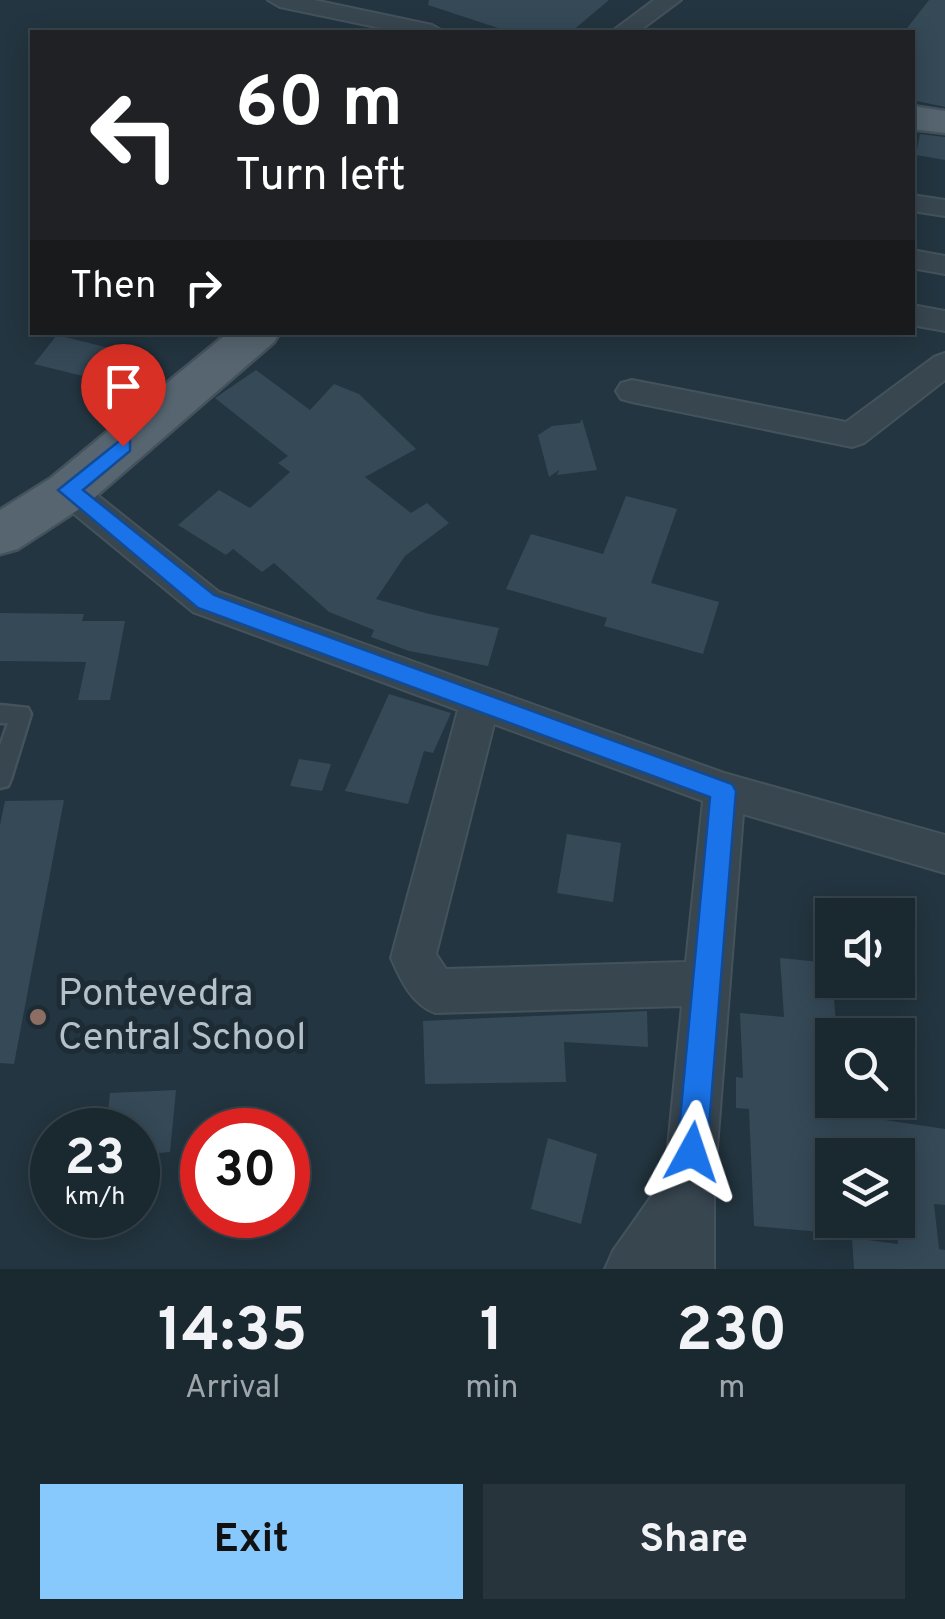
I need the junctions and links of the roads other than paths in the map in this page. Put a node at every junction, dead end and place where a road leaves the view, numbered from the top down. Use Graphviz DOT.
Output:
graph roads {
  1 [pos="280,0"];
  2 [pos="668,0"];
  3 [pos="422,30"];
  4 [pos="625,30"];
  5 [pos="915,117"];
  6 [pos="945,122"];
  7 [pos="915,204"];
  8 [pos="945,208"];
  9 [pos="915,259"];
  10 [pos="945,264"];
  11 [pos="915,316"];
  12 [pos="945,321"];
  13 [pos="254,335"];
  14 [pos="945,364"];
  15 [pos="632,390"];
  16 [pos="69,490"];
  17 [pos="0,536"];
  18 [pos="480,702"];
  19 [pos="0,714"];
  20 [pos="0,779"];
  21 [pos="724,791"];
  22 [pos="945,854"];
  23 [pos="707,982"];
  24 [pos="690,1186"];
  25 [pos="632,1269"];
  26 [pos="688,1269"];
  1 -- 3 [label="street"];
  2 -- 4 [label="street"];
  5 -- 6 [label="main road"];
  7 -- 8 [label="street"];
  9 -- 10 [label="street"];
  11 -- 12 [label="street"];
  13 -- 16 [label="main road"];
  14 -- 15 [label="street"];
  16 -- 17 [label="main road"];
  16 -- 18 [label="street"];
  18 -- 21 [label="street"];
  18 -- 23 [label="street"];
  19 -- 20 [label="lane"];
  21 -- 22 [label="street"];
  21 -- 23 [label="street"];
  23 -- 24 [label="street"];
  24 -- 25 [label="street"];
  24 -- 26 [label="street"];
}
